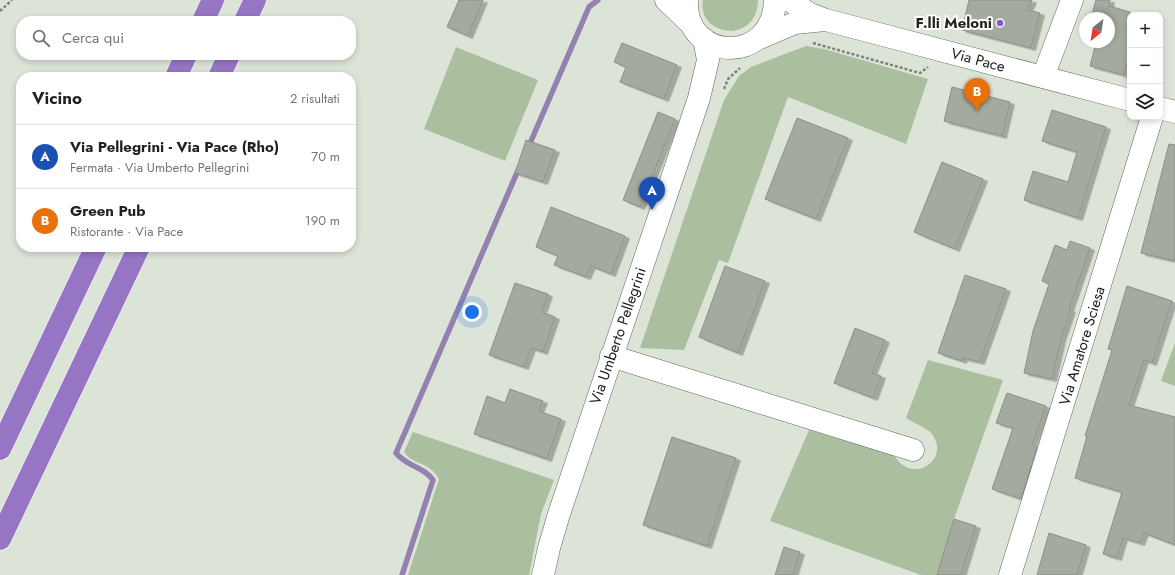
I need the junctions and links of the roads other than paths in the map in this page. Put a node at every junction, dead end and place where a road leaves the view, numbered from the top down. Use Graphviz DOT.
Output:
graph roads {
  1 [pos="212,0"];
  2 [pos="255,0"];
  3 [pos="666,0"];
  4 [pos="687,0"];
  5 [pos="775,0"];
  6 [pos="789,0"];
  7 [pos="1072,0"];
  8 [pos="205,16"];
  9 [pos="247,16"];
  10 [pos="826,20"];
  11 [pos="697,31"];
  12 [pos="760,38"];
  13 [pos="738,57"];
  14 [pos="184,60"];
  15 [pos="227,60"];
  16 [pos="178,72"];
  17 [pos="221,72"];
  18 [pos="1043,77"];
  19 [pos="699,98"];
  20 [pos="1127,99"];
  21 [pos="1163,109"];
  22 [pos="1175,112"];
  23 [pos="1151,120"];
  24 [pos="94,252"];
  25 [pos="137,252"];
  26 [pos="611,356"];
  27 [pos="0,449"];
  28 [pos="913,450"];
  29 [pos="0,539"];
  30 [pos="543,575"];
  31 [pos="1010,575"];
  1 -- 8 [label="highway"];
  2 -- 9 [label="highway"];
  3 -- 11 [label="street"];
  4 -- 11 [label="street"];
  5 -- 12 [label="street"];
  6 -- 10 [label="street, Via Pace"];
  7 -- 18 [label="street"];
  10 -- 12 [label="street, Via Pace"];
  10 -- 18 [label="street, Via Pace"];
  11 -- 13 [label="street"];
  11 -- 19 [label="street"];
  12 -- 13 [label="street, Via Pace"];
  13 -- 19 [label="street"];
  14 -- 16 [label="highway"];
  15 -- 17 [label="highway"];
  18 -- 20 [label="street, Via Pace"];
  19 -- 26 [label="street, Via Umberto Pellegrini"];
  21 -- 22 [label="street"];
  23 -- 31 [label="street, Via Amatore Sciesa"];
  24 -- 27 [label="highway"];
  25 -- 29 [label="highway"];
  26 -- 28 [label="street"];
  26 -- 30 [label="street, Via Umberto Pellegrini"];
}
